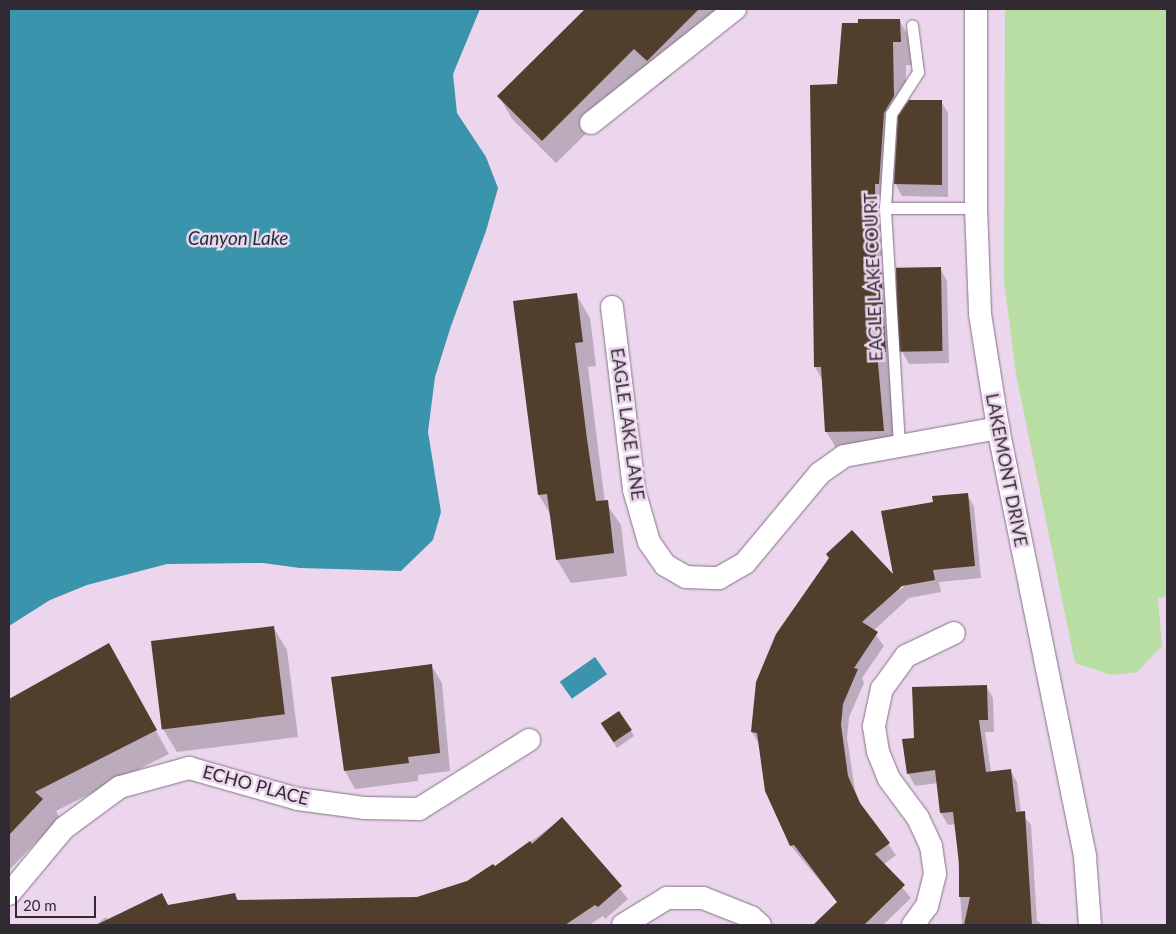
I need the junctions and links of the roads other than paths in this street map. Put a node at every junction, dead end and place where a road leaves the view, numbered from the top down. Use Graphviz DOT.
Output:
graph roads {
  1 [pos="735,9"];
  2 [pos="976,9"];
  3 [pos="912,25"];
  4 [pos="591,123"];
  5 [pos="885,208"];
  6 [pos="976,208"];
  7 [pos="612,307"];
  8 [pos="998,428"];
  9 [pos="899,446"];
  10 [pos="954,633"];
  11 [pos="529,740"];
  12 [pos="9,894"];
  13 [pos="623,925"];
  14 [pos="760,925"];
  15 [pos="913,925"];
  16 [pos="1090,925"];
  1 -- 4 [label="street"];
  2 -- 6 [label="street, LAKEMONT DRIVE"];
  3 -- 5 [label="lane, EAGLE LAKE COURT"];
  5 -- 6 [label="lane"];
  5 -- 9 [label="lane, EAGLE LAKE COURT"];
  6 -- 8 [label="street, LAKEMONT DRIVE"];
  7 -- 9 [label="street, EAGLE LAKE LANE"];
  8 -- 9 [label="street, EAGLE LAKE LANE"];
  8 -- 16 [label="street, LAKEMONT DRIVE"];
  10 -- 15 [label="street"];
  11 -- 12 [label="street, ECHO PLACE"];
  13 -- 14 [label="street"];
}
